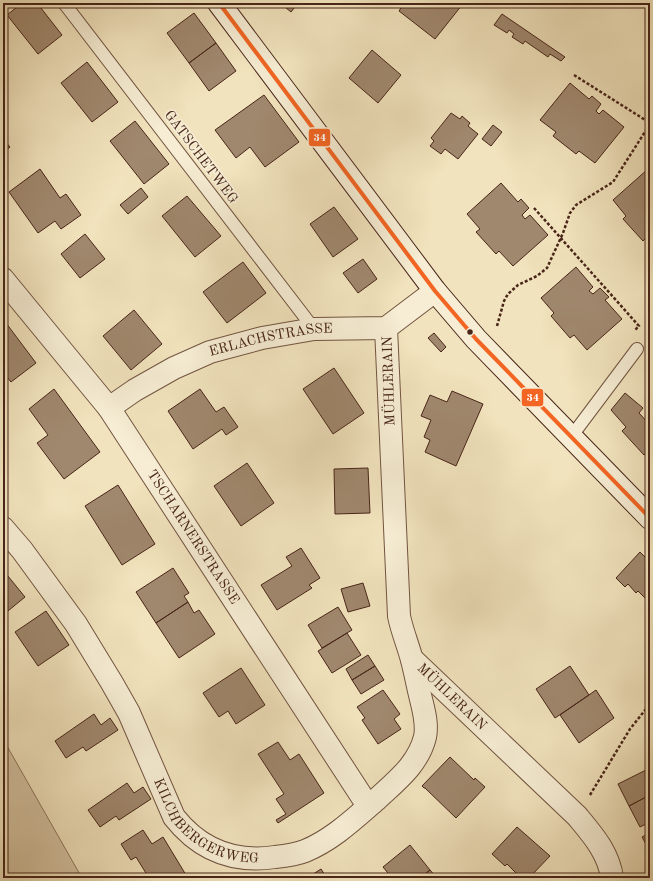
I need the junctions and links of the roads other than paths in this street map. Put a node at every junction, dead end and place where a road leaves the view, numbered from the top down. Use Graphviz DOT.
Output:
graph roads {
  1 [pos="64,3"];
  2 [pos="219,3"];
  3 [pos="3,279"];
  4 [pos="435,291"];
  5 [pos="386,328"];
  6 [pos="314,329"];
  7 [pos="637,349"];
  8 [pos="109,408"];
  9 [pos="571,437"];
  10 [pos="650,518"];
  11 [pos="3,528"];
  12 [pos="412,659"];
  13 [pos="368,806"];
  14 [pos="612,878"];
  1 -- 6 [label="lane, GATSCHETWEG"];
  2 -- 4 [label="street"];
  3 -- 8 [label="street, TSCHARNERSTRASSE"];
  4 -- 5 [label="street"];
  4 -- 9 [label="street"];
  5 -- 6 [label="street, ERLACHSTRASSE"];
  5 -- 12 [label="street, MÜHLERAIN"];
  6 -- 8 [label="street, ERLACHSTRASSE"];
  7 -- 9 [label="lane"];
  8 -- 13 [label="street, TSCHARNERSTRASSE"];
  9 -- 10 [label="street"];
  11 -- 13 [label="street, KILCHBERGERWEG"];
  12 -- 13 [label="street, KILCHBERGERWEG"];
  12 -- 14 [label="street, MÜHLERAIN"];
}
